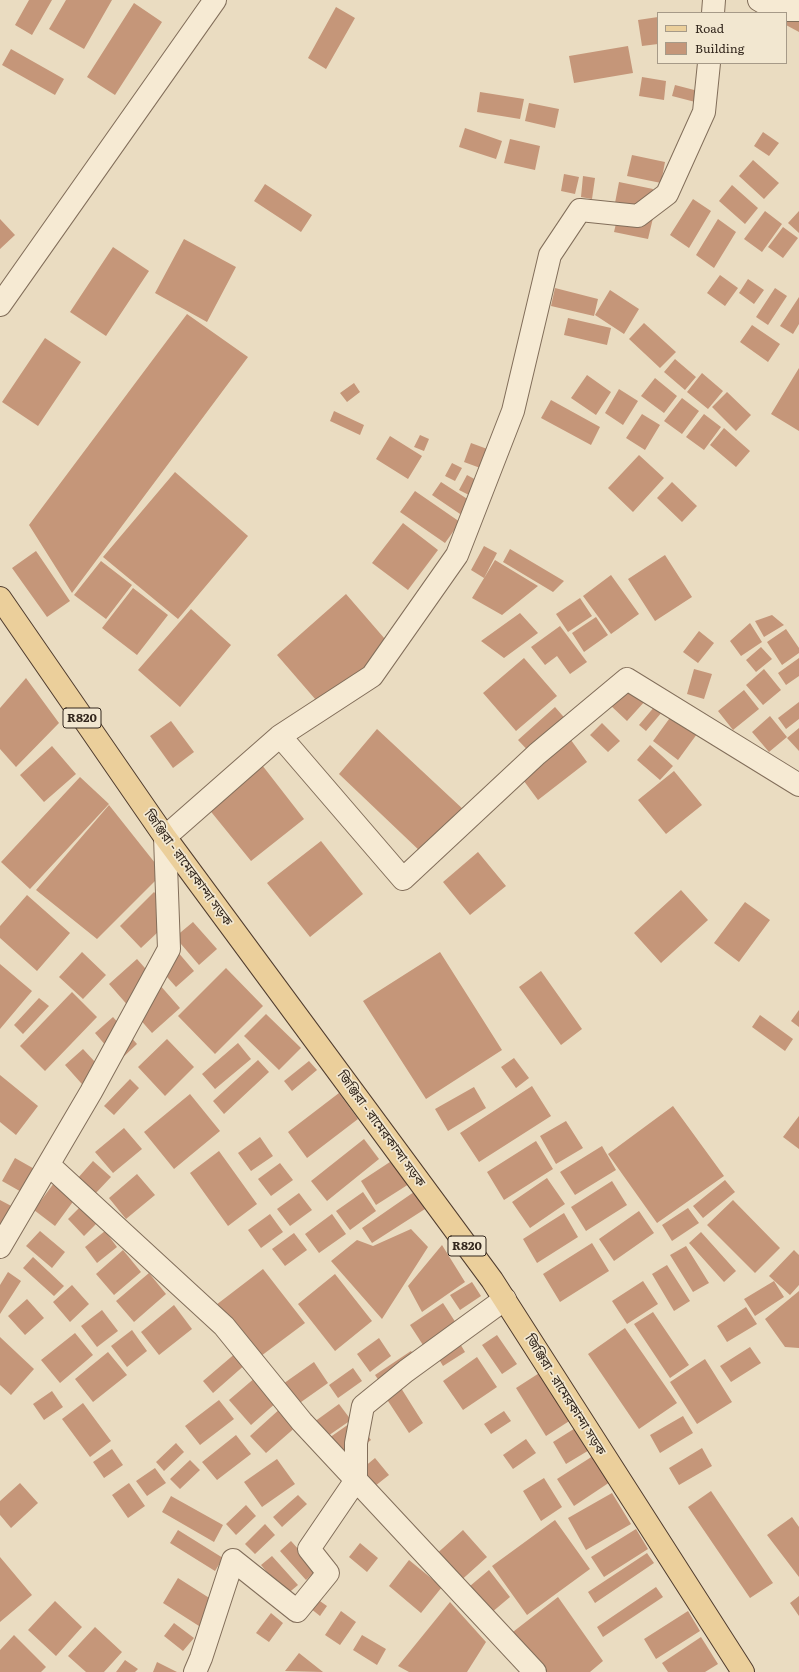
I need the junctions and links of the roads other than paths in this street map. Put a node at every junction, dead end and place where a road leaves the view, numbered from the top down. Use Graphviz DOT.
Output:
graph roads {
  1 [pos="215,0"];
  2 [pos="714,0"];
  3 [pos="759,0"];
  4 [pos="799,10"];
  5 [pos="713,12"];
  6 [pos="709,64"];
  7 [pos="0,305"];
  8 [pos="0,598"];
  9 [pos="280,736"];
  10 [pos="799,785"];
  11 [pos="164,837"];
  12 [pos="49,1165"];
  13 [pos="0,1246"];
  14 [pos="505,1299"];
  15 [pos="356,1480"];
  16 [pos="195,1672"];
  17 [pos="535,1672"];
  18 [pos="743,1672"];
  1 -- 7 [label="street"];
  2 -- 5 [label="street"];
  3 -- 4 [label="street"];
  6 -- 9 [label="street"];
  8 -- 11 [label="main road, জিঞ্জিরা - রামেরকান্দা সড়ক / R820"];
  9 -- 10 [label="street"];
  9 -- 11 [label="street"];
  11 -- 12 [label="street"];
  11 -- 14 [label="main road, জিঞ্জিরা - রামেরকান্দা সড়ক / R820"];
  12 -- 13 [label="street"];
  12 -- 15 [label="street"];
  14 -- 15 [label="street"];
  14 -- 18 [label="main road, জিঞ্জিরা - রামেরকান্দা সড়ক / R820"];
  15 -- 16 [label="street"];
  15 -- 17 [label="street"];
}
